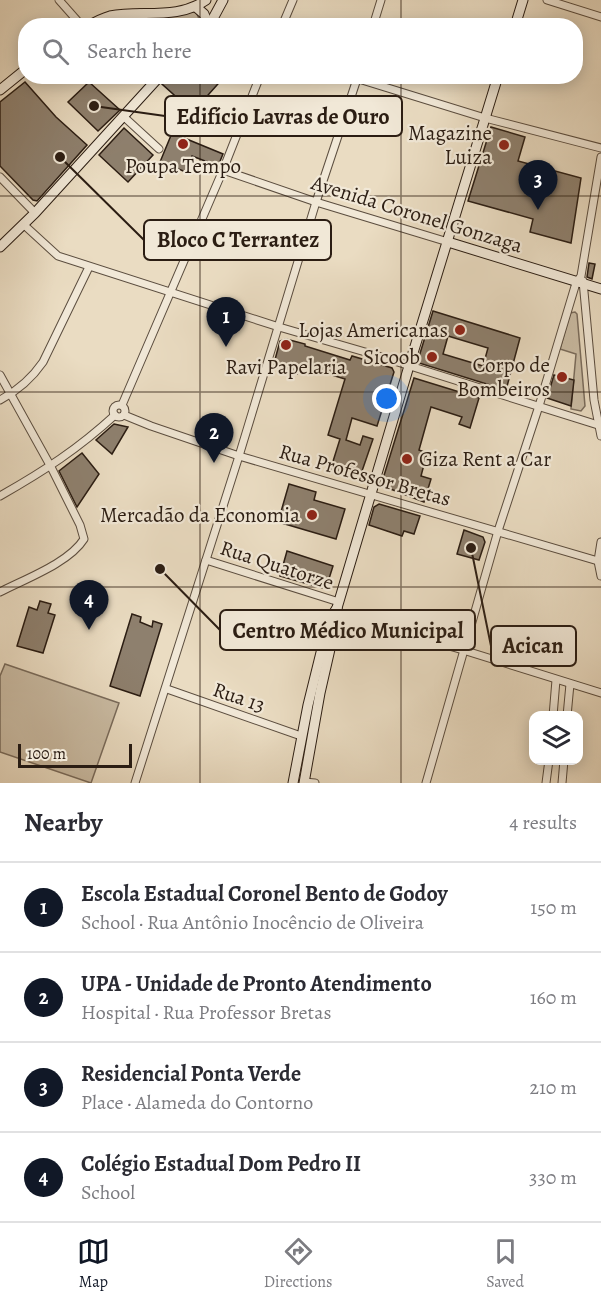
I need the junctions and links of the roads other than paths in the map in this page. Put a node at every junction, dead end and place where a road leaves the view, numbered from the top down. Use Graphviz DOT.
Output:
graph roads {
  1 [pos="59,0"];
  2 [pos="206,0"];
  3 [pos="223,0"];
  4 [pos="293,0"];
  5 [pos="381,0"];
  6 [pos="523,0"];
  7 [pos="547,0"];
  8 [pos="196,7"];
  9 [pos="140,14"];
  10 [pos="601,16"];
  11 [pos="75,18"];
  12 [pos="107,18"];
  13 [pos="142,18"];
  14 [pos="206,18"];
  15 [pos="213,18"];
  16 [pos="285,18"];
  17 [pos="375,18"];
  18 [pos="517,18"];
  19 [pos="18,75"];
  20 [pos="153,84"];
  21 [pos="257,84"];
  22 [pos="356,84"];
  23 [pos="377,84"];
  24 [pos="495,84"];
  25 [pos="0,90"];
  26 [pos="123,116"];
  27 [pos="484,118"];
  28 [pos="601,148"];
  29 [pos="159,149"];
  30 [pos="601,157"];
  31 [pos="223,170"];
  32 [pos="0,177"];
  33 [pos="316,202"];
  34 [pos="35,213"];
  35 [pos="23,224"];
  36 [pos="448,242"];
  37 [pos="0,247"];
  38 [pos="89,267"];
  39 [pos="581,281"];
  40 [pos="601,289"];
  41 [pos="170,292"];
  42 [pos="279,327"];
  43 [pos="409,366"];
  44 [pos="0,375"];
  45 [pos="11,394"];
  46 [pos="0,400"];
  47 [pos="122,405"];
  48 [pos="539,406"];
  49 [pos="115,415"];
  50 [pos="124,415"];
  51 [pos="598,425"];
  52 [pos="601,436"];
  53 [pos="239,456"];
  54 [pos="51,467"];
  55 [pos="370,494"];
  56 [pos="0,496"];
  57 [pos="498,531"];
  58 [pos="601,542"];
  59 [pos="206,560"];
  60 [pos="598,561"];
  61 [pos="601,576"];
  62 [pos="0,592"];
  63 [pos="337,609"];
  64 [pos="463,650"];
  65 [pos="556,680"];
  66 [pos="570,684"];
  67 [pos="167,688"];
  68 [pos="601,693"];
  69 [pos="553,711"];
  70 [pos="567,711"];
  71 [pos="301,736"];
  72 [pos="548,765"];
  73 [pos="564,765"];
  74 [pos="304,782"];
  75 [pos="135,783"];
  76 [pos="293,783"];
  77 [pos="315,783"];
  78 [pos="426,783"];
  79 [pos="546,783"];
  80 [pos="562,783"];
  1 -- 11 [label="street"];
  2 -- 8 [label="main road"];
  3 -- 15 [label="main road"];
  4 -- 16 [label="street"];
  5 -- 17 [label="street"];
  6 -- 18 [label="main road"];
  7 -- 10 [label="street"];
  8 -- 9 [label="main road"];
  8 -- 14 [label="main road"];
  9 -- 12 [label="main road"];
  9 -- 13 [label="main road"];
  19 -- 25 [label="main road"];
  20 -- 26 [label="main road"];
  21 -- 31 [label="street"];
  22 -- 33 [label="street"];
  23 -- 27 [label="street"];
  24 -- 27 [label="main road"];
  26 -- 29 [label="street"];
  26 -- 34 [label="main road"];
  27 -- 28 [label="street"];
  27 -- 36 [label="main road"];
  30 -- 39 [label="street"];
  31 -- 33 [label="street, Avenida Coronel Gonzaga"];
  31 -- 41 [label="street"];
  32 -- 34 [label="street"];
  33 -- 36 [label="street, Avenida Coronel Gonzaga"];
  33 -- 42 [label="street"];
  34 -- 35 [label="main road"];
  35 -- 37 [label="main road"];
  35 -- 38 [label="street"];
  36 -- 39 [label="main road, Avenida Coronel Gonzaga"];
  36 -- 43 [label="main road"];
  38 -- 41 [label="street"];
  38 -- 45 [label="street"];
  39 -- 40 [label="main road, Avenida Coronel Gonzaga"];
  39 -- 48 [label="street"];
  39 -- 51 [label="street"];
  41 -- 42 [label="street"];
  41 -- 47 [label="street"];
  42 -- 43 [label="street"];
  42 -- 53 [label="street"];
  43 -- 48 [label="street"];
  43 -- 55 [label="main road"];
  44 -- 45 [label="street"];
  45 -- 46 [label="street"];
  45 -- 54 [label="street"];
  47 -- 49 [label="street"];
  47 -- 50 [label="street"];
  48 -- 51 [label="street"];
  48 -- 57 [label="street"];
  49 -- 50 [label="street"];
  49 -- 54 [label="street"];
  50 -- 53 [label="street, Rua Professor Bretas"];
  51 -- 52 [label="street"];
  53 -- 55 [label="street, Rua Professor Bretas"];
  53 -- 59 [label="street"];
  54 -- 56 [label="street"];
  54 -- 62 [label="street"];
  55 -- 57 [label="street, Rua Professor Bretas"];
  55 -- 63 [label="main road"];
  57 -- 60 [label="street, Rua Professor Bretas"];
  57 -- 64 [label="street"];
  58 -- 60 [label="street"];
  59 -- 63 [label="street, Rua Quatorze"];
  59 -- 67 [label="street"];
  60 -- 61 [label="street"];
  63 -- 64 [label="street, Rua Quatorze"];
  63 -- 71 [label="main road"];
  63 -- 74 [label="main road"];
  64 -- 65 [label="street, Rua Quatorze"];
  64 -- 78 [label="street"];
  65 -- 66 [label="street, Rua Quatorze"];
  65 -- 69 [label="street"];
  66 -- 68 [label="street, Rua Quatorze"];
  66 -- 70 [label="street"];
  67 -- 71 [label="street, Rua 13"];
  67 -- 75 [label="street"];
  71 -- 76 [label="main road"];
  72 -- 79 [label="street"];
  73 -- 80 [label="street"];
  74 -- 77 [label="street"];
}
